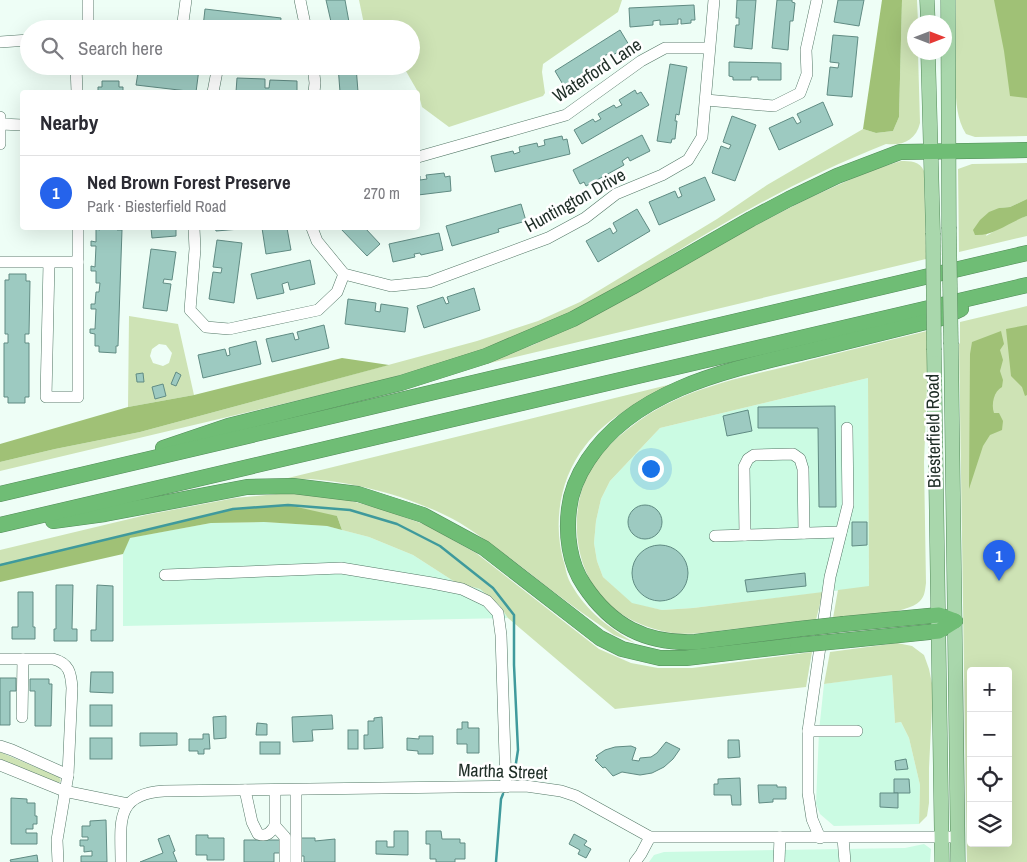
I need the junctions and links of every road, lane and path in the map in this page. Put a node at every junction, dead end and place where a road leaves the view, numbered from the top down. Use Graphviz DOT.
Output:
graph roads {
  1 [pos="88,0"];
  2 [pos="186,0"];
  3 [pos="300,0"];
  4 [pos="714,0"];
  5 [pos="817,0"];
  6 [pos="927,0"];
  7 [pos="948,0"];
  8 [pos="928,15"];
  9 [pos="88,20"];
  10 [pos="183,20"];
  11 [pos="304,20"];
  12 [pos="20,41"];
  13 [pos="0,42"];
  14 [pos="709,48"];
  15 [pos="928,60"];
  16 [pos="76,75"];
  17 [pos="216,75"];
  18 [pos="313,75"];
  19 [pos="77,90"];
  20 [pos="213,90"];
  21 [pos="314,90"];
  22 [pos="706,100"];
  23 [pos="0,118"];
  24 [pos="0,124"];
  25 [pos="20,125"];
  26 [pos="0,144"];
  27 [pos="1027,150"];
  28 [pos="949,151"];
  29 [pos="932,152"];
  30 [pos="420,156"];
  31 [pos="78,230"];
  32 [pos="194,230"];
  33 [pos="313,230"];
  34 [pos="1027,253"];
  35 [pos="0,262"];
  36 [pos="78,262"];
  37 [pos="49,263"];
  38 [pos="344,274"];
  39 [pos="1027,285"];
  40 [pos="999,290"];
  41 [pos="847,428"];
  42 [pos="115,466"];
  43 [pos="0,494"];
  44 [pos="0,525"];
  45 [pos="0,529"];
  46 [pos="841,532"];
  47 [pos="804,533"];
  48 [pos="745,535"];
  49 [pos="715,536"];
  50 [pos="165,575"];
  51 [pos="939,615"];
  52 [pos="955,621"];
  53 [pos="939,631"];
  54 [pos="0,659"];
  55 [pos="23,659"];
  56 [pos="22,716"];
  57 [pos="808,731"];
  58 [pos="857,731"];
  59 [pos="0,746"];
  60 [pos="0,765"];
  61 [pos="68,775"];
  62 [pos="506,787"];
  63 [pos="244,790"];
  64 [pos="275,790"];
  65 [pos="296,790"];
  66 [pos="64,791"];
  67 [pos="128,804"];
  68 [pos="275,826"];
  69 [pos="650,837"];
  70 [pos="958,837"];
  71 [pos="780,838"];
  72 [pos="820,838"];
  73 [pos="843,838"];
  74 [pos="941,842"];
  75 [pos="58,862"];
  76 [pos="121,862"];
  77 [pos="285,862"];
  78 [pos="296,862"];
  79 [pos="635,862"];
  80 [pos="779,862"];
  81 [pos="845,862"];
  82 [pos="942,862"];
  83 [pos="958,862"];
  1 -- 9 [label="street"];
  2 -- 10 [label="street"];
  3 -- 11 [label="street"];
  4 -- 14 [label="street, Huntington Drive"];
  5 -- 22 [label="street"];
  6 -- 8 [label="main road"];
  7 -- 28 [label="main road, Biesterfield Road"];
  12 -- 13 [label="street"];
  14 -- 22 [label="street, Huntington Drive"];
  14 -- 30 [label="street, Waterford Lane"];
  15 -- 29 [label="main road, Biesterfield Road"];
  16 -- 19 [label="street"];
  17 -- 20 [label="street"];
  18 -- 21 [label="street"];
  22 -- 38 [label="street, Huntington Drive"];
  23 -- 24 [label="street"];
  24 -- 25 [label="street"];
  24 -- 26 [label="street"];
  27 -- 28 [label="highway"];
  28 -- 29 [label="highway"];
  28 -- 52 [label="main road, Biesterfield Road, bridge"];
  29 -- 42 [label="highway"];
  29 -- 51 [label="main road, Biesterfield Road, bridge"];
  31 -- 36 [label="street"];
  32 -- 38 [label="street"];
  33 -- 38 [label="street"];
  34 -- 42 [label="highway"];
  35 -- 37 [label="street"];
  36 -- 37 [label="street"];
  36 -- 37 [label="street"];
  39 -- 40 [label="highway"];
  40 -- 44 [label="highway"];
  40 -- 51 [label="highway, bridge"];
  41 -- 46 [label="street"];
  42 -- 43 [label="highway"];
  45 -- 53 [label="highway, bridge"];
  46 -- 47 [label="street"];
  46 -- 57 [label="street"];
  47 -- 48 [label="street"];
  47 -- 48 [label="street"];
  48 -- 49 [label="street"];
  50 -- 62 [label="street"];
  51 -- 52 [label="highway"];
  51 -- 53 [label="main road, Biesterfield Road"];
  52 -- 53 [label="highway"];
  52 -- 70 [label="main road, Biesterfield Road"];
  53 -- 74 [label="main road, Biesterfield Road"];
  54 -- 55 [label="street"];
  55 -- 56 [label="street"];
  55 -- 61 [label="street"];
  57 -- 58 [label="street"];
  57 -- 72 [label="street"];
  59 -- 61 [label="street"];
  60 -- 66 [label="street"];
  61 -- 66 [label="street"];
  62 -- 65 [label="street, Martha Street"];
  62 -- 69 [label="street, Martha Street"];
  63 -- 64 [label="street, Martha Street"];
  63 -- 67 [label="street, Martha Street"];
  63 -- 68 [label="street"];
  64 -- 65 [label="street, Martha Street"];
  64 -- 68 [label="street"];
  65 -- 78 [label="street"];
  66 -- 67 [label="street"];
  66 -- 75 [label="street"];
  67 -- 76 [label="street"];
  68 -- 77 [label="street"];
  69 -- 71 [label="street, Martha Street"];
  69 -- 79 [label="street"];
  70 -- 74 [label="street, Martha Street"];
  70 -- 83 [label="main road, Biesterfield Road"];
  71 -- 72 [label="street, Martha Street"];
  71 -- 80 [label="street"];
  72 -- 73 [label="street, Martha Street"];
  73 -- 74 [label="street, Martha Street"];
  73 -- 81 [label="street"];
  74 -- 82 [label="main road, Biesterfield Road"];
}
